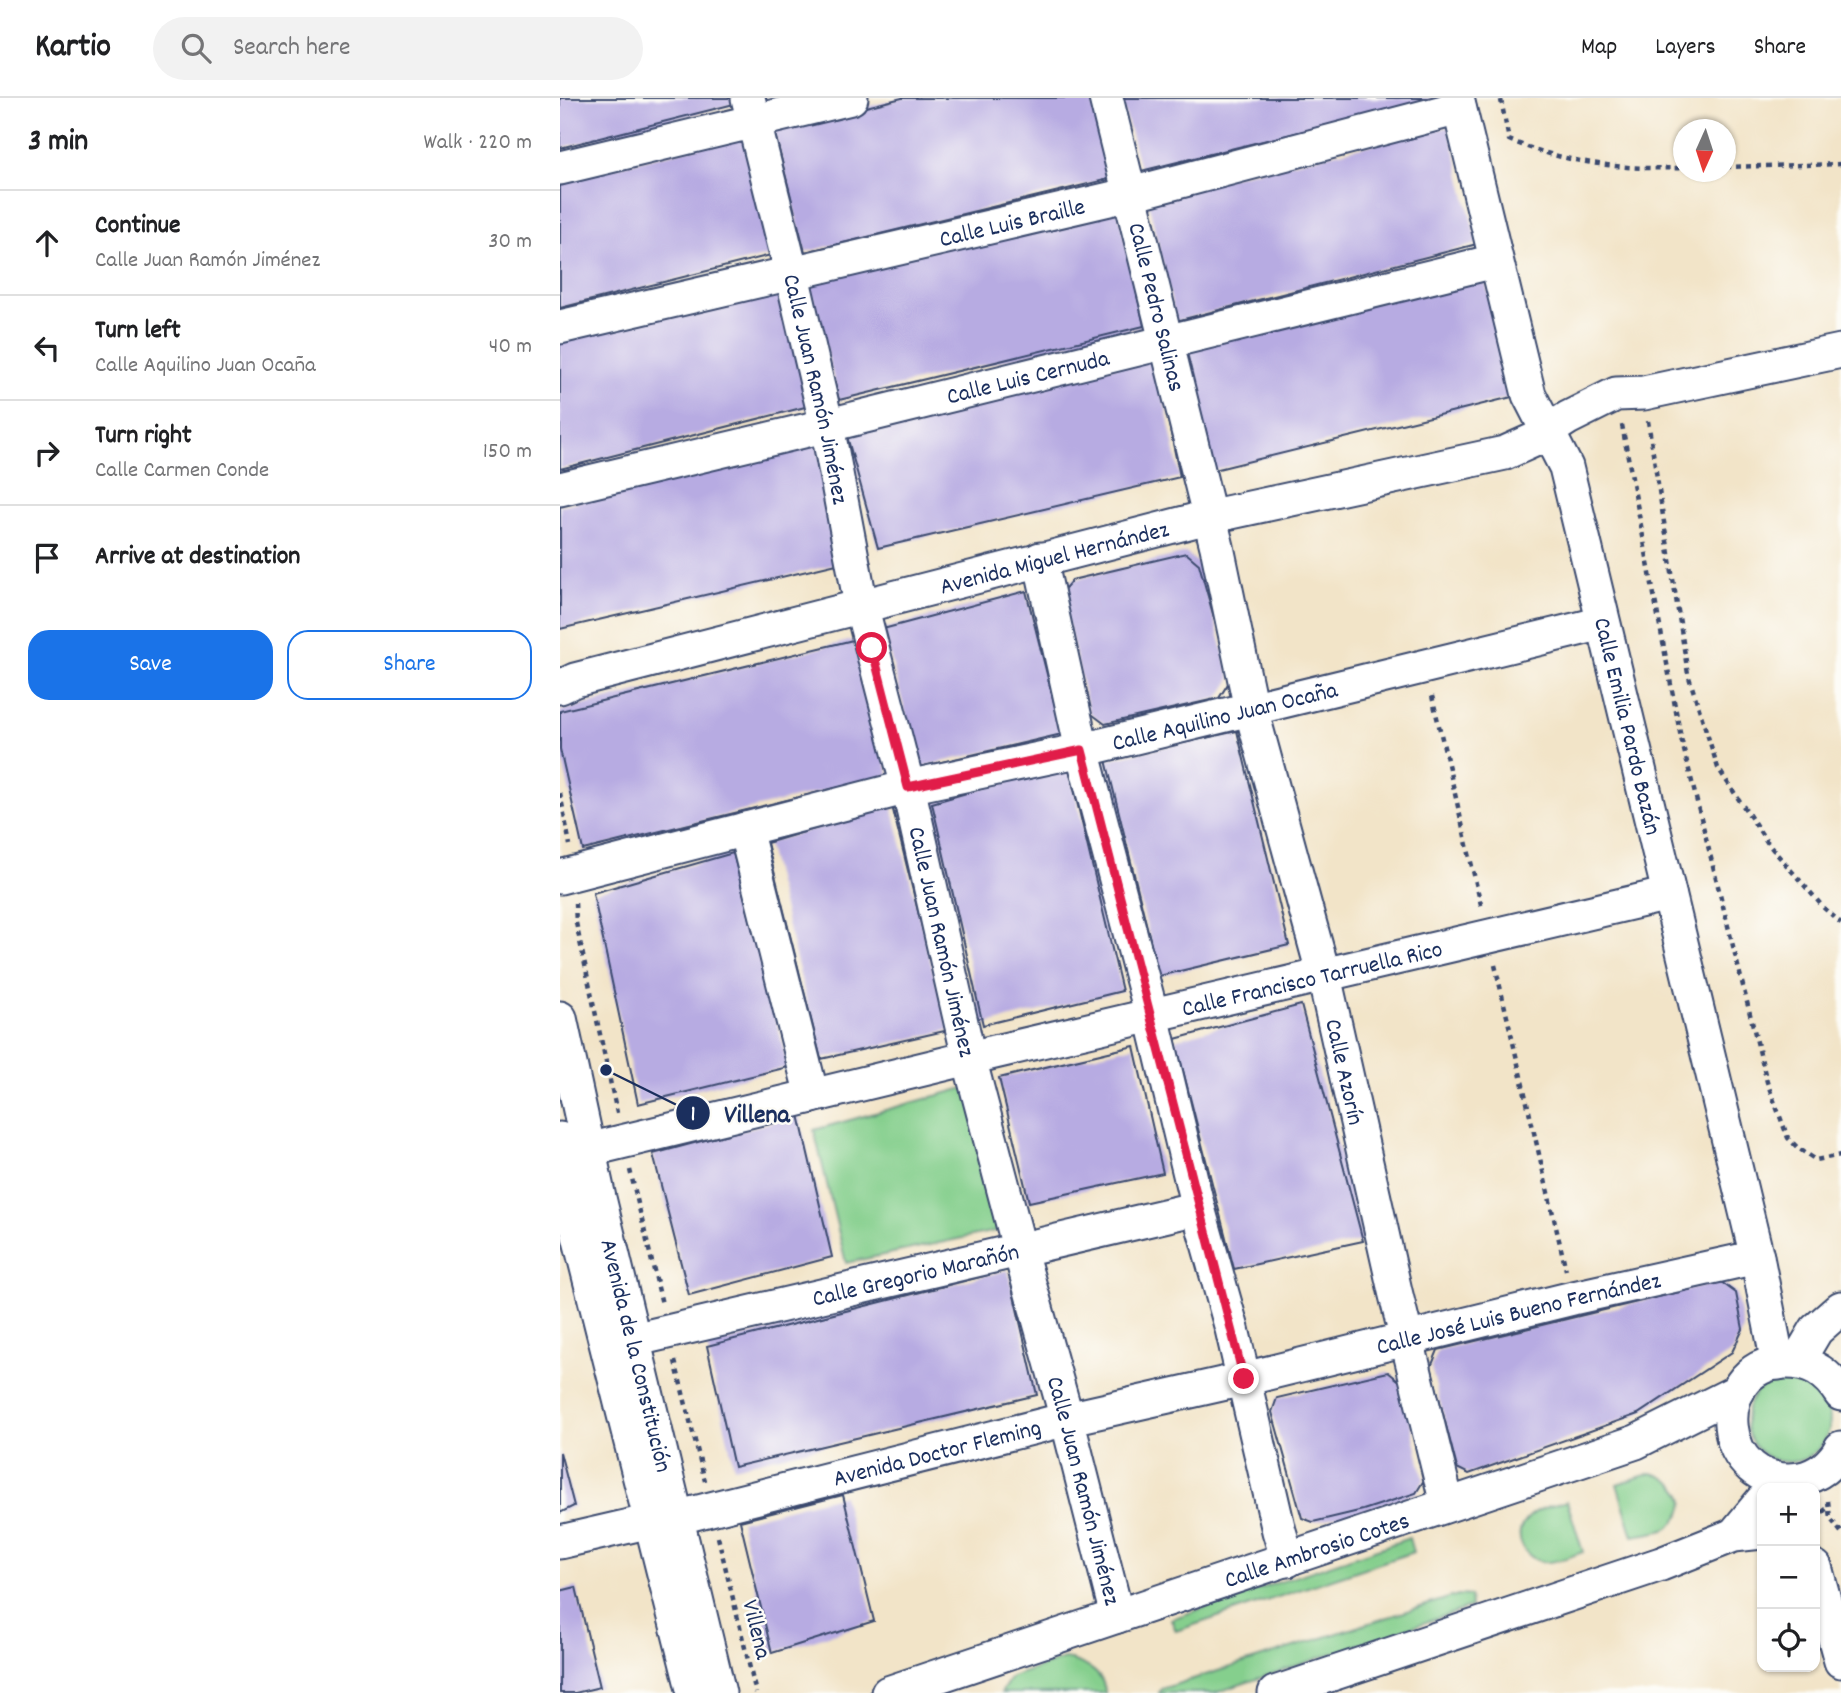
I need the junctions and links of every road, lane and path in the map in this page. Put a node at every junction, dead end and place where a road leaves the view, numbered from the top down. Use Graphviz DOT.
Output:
graph roads {
  1 [pos="852,98"];
  2 [pos="1106,98"];
  3 [pos="1501,100"];
  4 [pos="1458,103"];
  5 [pos="751,110"];
  6 [pos="1841,163"];
  7 [pos="1736,167"];
  8 [pos="560,168"];
  9 [pos="1673,169"];
  10 [pos="1131,194"];
  11 [pos="1495,261"];
  12 [pos="791,271"];
  13 [pos="560,327"];
  14 [pos="1166,341"];
  15 [pos="1841,351"];
  16 [pos="1630,393"];
  17 [pos="827,426"];
  18 [pos="1549,430"];
  19 [pos="560,489"];
  20 [pos="1208,517"];
  21 [pos="1040,559"];
  22 [pos="861,606"];
  23 [pos="1603,622"];
  24 [pos="1425,665"];
  25 [pos="560,687"];
  26 [pos="1251,709"];
  27 [pos="1082,750"];
  28 [pos="908,787"];
  29 [pos="560,793"];
  30 [pos="745,829"];
  31 [pos="567,875"];
  32 [pos="1669,894"];
  33 [pos="1841,923"];
  34 [pos="1489,937"];
  35 [pos="1324,976"];
  36 [pos="1152,1016"];
  37 [pos="560,1018"];
  38 [pos="970,1058"];
  39 [pos="812,1096"];
  40 [pos="624,1143"];
  41 [pos="1841,1155"];
  42 [pos="568,1157"];
  43 [pos="1198,1208"];
  44 [pos="1020,1251"];
  45 [pos="1757,1257"];
  46 [pos="1573,1298"];
  47 [pos="1841,1308"];
  48 [pos="668,1332"];
  49 [pos="1407,1337"];
  50 [pos="633,1340"];
  51 [pos="1787,1362"];
  52 [pos="1280,1369"];
  53 [pos="1244,1379"];
  54 [pos="1738,1391"];
  55 [pos="1841,1394"];
  56 [pos="1067,1419"];
  57 [pos="1793,1480"];
  58 [pos="1447,1504"];
  59 [pos="712,1510"];
  60 [pos="1820,1514"];
  61 [pos="663,1519"];
  62 [pos="1841,1532"];
  63 [pos="1748,1534"];
  64 [pos="560,1542"];
  65 [pos="1288,1560"];
  66 [pos="1820,1585"];
  67 [pos="1117,1616"];
  68 [pos="1841,1661"];
  69 [pos="694,1693"];
  70 [pos="719,1693"];
  71 [pos="756,1693"];
  72 [pos="888,1693"];
  73 [pos="1275,1693"];
  1 -- 5 [label="street"];
  2 -- 10 [label="street, Calle Pedro Salinas"];
  3 -- 9 [label="path"];
  4 -- 10 [label="street, Calle Luis Braille"];
  4 -- 11 [label="street, Calle Emilia Pardo Bazán"];
  5 -- 8 [label="street"];
  5 -- 12 [label="street, Calle Juan Ramón Jiménez"];
  6 -- 7 [label="path"];
  10 -- 12 [label="street, Calle Luis Braille"];
  10 -- 14 [label="street, Calle Pedro Salinas"];
  11 -- 14 [label="street, Calle Luis Cernuda"];
  11 -- 18 [label="street, Calle Emilia Pardo Bazán"];
  12 -- 13 [label="street, Calle Luis Braille"];
  12 -- 17 [label="street, Calle Juan Ramón Jiménez"];
  14 -- 17 [label="street, Calle Luis Cernuda"];
  14 -- 20 [label="street, Calle Pedro Salinas"];
  15 -- 16 [label="street, Avenida Miguel Hernández"];
  16 -- 18 [label="street, Avenida Miguel Hernández"];
  16 -- 33 [label="path"];
  16 -- 41 [label="path"];
  17 -- 19 [label="street, Calle Luis Cernuda"];
  17 -- 22 [label="street, Calle Juan Ramón Jiménez"];
  18 -- 20 [label="street, Avenida Miguel Hernández"];
  18 -- 23 [label="street, Calle Emilia Pardo Bazán"];
  20 -- 21 [label="street, Avenida Miguel Hernández"];
  20 -- 26 [label="street, Calle Azorín"];
  21 -- 22 [label="street, Avenida Miguel Hernández"];
  21 -- 27 [label="street"];
  22 -- 25 [label="street, Avenida Miguel Hernández"];
  22 -- 28 [label="street, Calle Juan Ramón Jiménez"];
  23 -- 24 [label="street, Calle Aquilino Juan Ocaña"];
  23 -- 32 [label="street, Calle Emilia Pardo Bazán"];
  24 -- 26 [label="street, Calle Aquilino Juan Ocaña"];
  24 -- 34 [label="path"];
  26 -- 27 [label="street, Calle Aquilino Juan Ocaña"];
  26 -- 35 [label="street, Calle Azorín"];
  27 -- 28 [label="street, Calle Aquilino Juan Ocaña"];
  27 -- 36 [label="street"];
  28 -- 30 [label="street, Calle Aquilino Juan Ocaña"];
  28 -- 38 [label="street, Calle Juan Ramón Jiménez"];
  29 -- 31 [label="path, Villena"];
  30 -- 31 [label="street, Calle Aquilino Juan Ocaña"];
  30 -- 39 [label="street"];
  31 -- 40 [label="path, Villena"];
  32 -- 34 [label="street, Calle Francisco Tarruella Rico"];
  32 -- 45 [label="street, Calle Emilia Pardo Bazán"];
  34 -- 35 [label="street, Calle Francisco Tarruella Rico"];
  34 -- 46 [label="path"];
  35 -- 36 [label="street, Calle Francisco Tarruella Rico"];
  35 -- 49 [label="street, Calle Azorín"];
  36 -- 38 [label="street, Calle Francisco Tarruella Rico"];
  36 -- 43 [label="street"];
  37 -- 42 [label="street, Avenida de la Constitución"];
  38 -- 39 [label="street, Calle Francisco Tarruella Rico"];
  38 -- 44 [label="street, Calle Juan Ramón Jiménez"];
  39 -- 40 [label="street, Calle Francisco Tarruella Rico"];
  40 -- 42 [label="street, Calle Francisco Tarruella Rico"];
  40 -- 48 [label="path, Villena"];
  42 -- 50 [label="street, Avenida de la Constitución"];
  42 -- 61 [label="street, Avenida de la Constitución"];
  43 -- 44 [label="street, Calle Gregorio Marañón"];
  43 -- 53 [label="street"];
  44 -- 48 [label="street, Calle Gregorio Marañón"];
  44 -- 56 [label="street, Calle Juan Ramón Jiménez"];
  45 -- 46 [label="street, Calle José Luis Bueno Fernández"];
  45 -- 51 [label="street, Calle Emilia Pardo Bazán"];
  46 -- 49 [label="street, Calle José Luis Bueno Fernández"];
  47 -- 51 [label="street"];
  48 -- 50 [label="street, Calle Gregorio Marañón"];
  48 -- 59 [label="path, Villena"];
  49 -- 52 [label="street, Calle José Luis Bueno Fernández"];
  49 -- 58 [label="street, Calle Azorín"];
  50 -- 61 [label="street, Avenida de la Constitución"];
  51 -- 54 [label="street, Calle Ambrosio Cotes"];
  51 -- 55 [label="street"];
  52 -- 53 [label="street, Avenida Doctor Fleming"];
  53 -- 56 [label="street, Avenida Doctor Fleming"];
  53 -- 65 [label="street"];
  54 -- 57 [label="street"];
  54 -- 58 [label="street, Calle Ambrosio Cotes"];
  56 -- 59 [label="street, Avenida Doctor Fleming"];
  56 -- 67 [label="street, Calle Juan Ramón Jiménez"];
  57 -- 63 [label="street"];
  58 -- 65 [label="street, Calle Ambrosio Cotes"];
  59 -- 61 [label="street, Avenida Doctor Fleming"];
  59 -- 71 [label="path, Villena"];
  60 -- 62 [label="path"];
  61 -- 64 [label="street, Avenida Doctor Fleming"];
  61 -- 69 [label="street, Avenida de la Constitución"];
  61 -- 70 [label="street, Avenida de la Constitución"];
  63 -- 73 [label="street"];
  65 -- 67 [label="street, Calle Ambrosio Cotes"];
  66 -- 68 [label="street"];
  67 -- 72 [label="street, Calle Ambrosio Cotes"];
}
